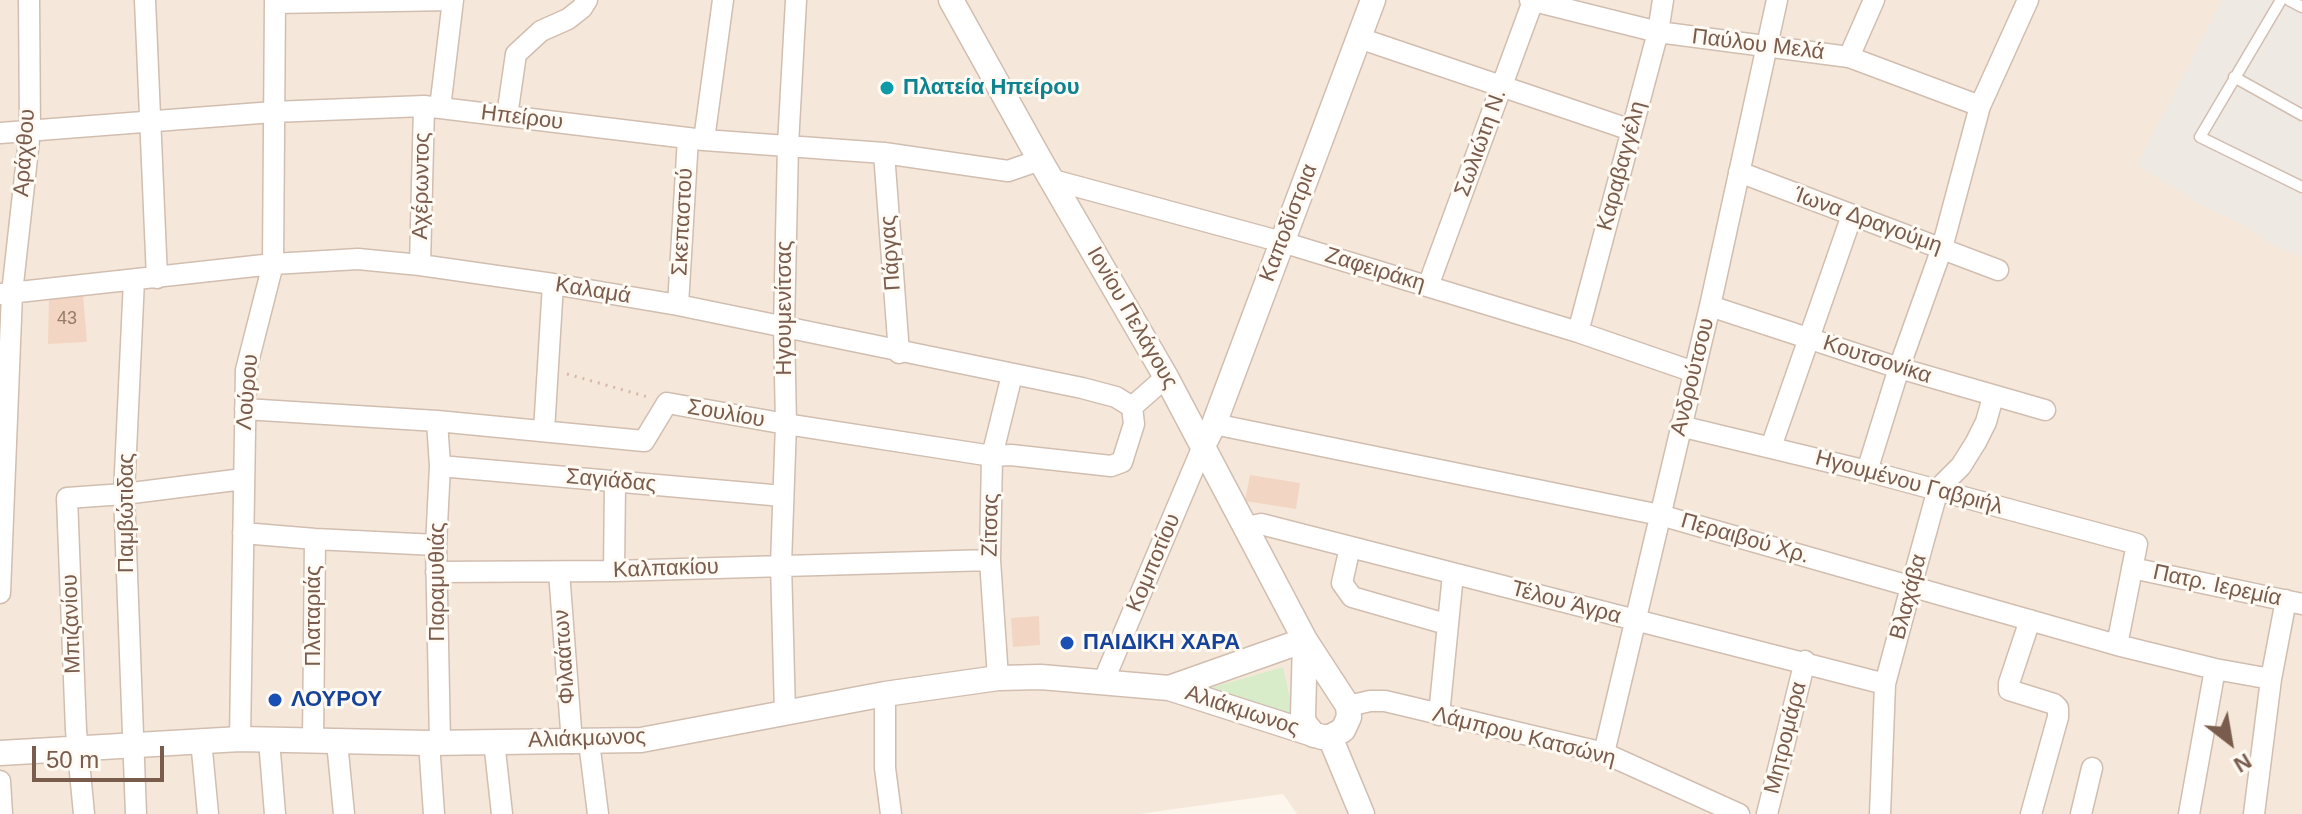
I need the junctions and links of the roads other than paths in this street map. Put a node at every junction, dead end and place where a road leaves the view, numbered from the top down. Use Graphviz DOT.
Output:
graph roads {
  1 [pos="29,0"];
  2 [pos="145,0"];
  3 [pos="453,0"];
  4 [pos="587,0"];
  5 [pos="723,0"];
  6 [pos="796,0"];
  7 [pos="951,0"];
  8 [pos="1373,0"];
  9 [pos="1531,0"];
  10 [pos="1663,0"];
  11 [pos="1777,0"];
  12 [pos="1874,0"];
  13 [pos="2028,0"];
  14 [pos="2281,0"];
  15 [pos="2289,0"];
  16 [pos="275,1"];
  17 [pos="2302,7"];
  18 [pos="1658,32"];
  19 [pos="1359,38"];
  20 [pos="1767,46"];
  21 [pos="1849,57"];
  22 [pos="2234,77"];
  23 [pos="1501,87"];
  24 [pos="1980,106"];
  25 [pos="432,107"];
  26 [pos="273,112"];
  27 [pos="2302,115"];
  28 [pos="507,116"];
  29 [pos="149,123"];
  30 [pos="1631,130"];
  31 [pos="30,131"];
  32 [pos="0,133"];
  33 [pos="696,139"];
  34 [pos="788,145"];
  35 [pos="884,153"];
  36 [pos="1047,170"];
  37 [pos="1739,172"];
  38 [pos="2302,187"];
  39 [pos="1852,215"];
  40 [pos="1282,242"];
  41 [pos="1942,248"];
  42 [pos="273,264"];
  43 [pos="420,265"];
  44 [pos="1998,270"];
  45 [pos="157,278"];
  46 [pos="134,280"];
  47 [pos="553,284"];
  48 [pos="1428,286"];
  49 [pos="6,294"];
  50 [pos="678,305"];
  51 [pos="1710,306"];
  52 [pos="784,327"];
  53 [pos="1578,332"];
  54 [pos="1809,337"];
  55 [pos="899,353"];
  56 [pos="1899,368"];
  57 [pos="1694,372"];
  58 [pos="1012,375"];
  59 [pos="1166,377"];
  60 [pos="1993,397"];
  61 [pos="1132,407"];
  62 [pos="245,409"];
  63 [pos="2045,410"];
  64 [pos="437,421"];
  65 [pos="786,424"];
  66 [pos="1680,426"];
  67 [pos="544,431"];
  68 [pos="1208,435"];
  69 [pos="1771,447"];
  70 [pos="992,456"];
  71 [pos="440,466"];
  72 [pos="1867,471"];
  73 [pos="243,479"];
  74 [pos="615,482"];
  75 [pos="1938,489"];
  76 [pos="124,494"];
  77 [pos="783,496"];
  78 [pos="2,501"];
  79 [pos="1660,515"];
  80 [pos="1247,527"];
  81 [pos="243,533"];
  82 [pos="315,539"];
  83 [pos="436,545"];
  84 [pos="1350,547"];
  85 [pos="990,560"];
  86 [pos="781,564"];
  87 [pos="2132,568"];
  88 [pos="614,571"];
  89 [pos="436,572"];
  90 [pos="559,572"];
  91 [pos="1453,574"];
  92 [pos="1911,587"];
  93 [pos="0,593"];
  94 [pos="2294,602"];
  95 [pos="2030,620"];
  96 [pos="1634,621"];
  97 [pos="1446,624"];
  98 [pos="1305,640"];
  99 [pos="2117,645"];
  100 [pos="1805,661"];
  101 [pos="2215,669"];
  102 [pos="998,678"];
  103 [pos="2271,679"];
  104 [pos="1104,680"];
  105 [pos="1885,684"];
  106 [pos="1169,688"];
  107 [pos="885,694"];
  108 [pos="1348,706"];
  109 [pos="785,713"];
  110 [pos="1439,715"];
  111 [pos="1322,736"];
  112 [pos="240,739"];
  113 [pos="201,740"];
  114 [pos="269,740"];
  115 [pos="494,741"];
  116 [pos="325,742"];
  117 [pos="580,742"];
  118 [pos="434,743"];
  119 [pos="133,747"];
  120 [pos="79,749"];
  121 [pos="0,753"];
  122 [pos="1604,753"];
  123 [pos="2092,768"];
  124 [pos="0,781"];
  125 [pos="2,814"];
  126 [pos="84,814"];
  127 [pos="136,814"];
  128 [pos="208,814"];
  129 [pos="275,814"];
  130 [pos="344,814"];
  131 [pos="434,814"];
  132 [pos="502,814"];
  133 [pos="598,814"];
  134 [pos="891,814"];
  135 [pos="1362,814"];
  136 [pos="1739,814"];
  137 [pos="1767,814"];
  138 [pos="1880,814"];
  139 [pos="2031,814"];
  140 [pos="2081,814"];
  141 [pos="2189,814"];
  142 [pos="2254,814"];
  1 -- 31 [label="street, Αράχθου"];
  2 -- 29 [label="street"];
  3 -- 16 [label="street"];
  3 -- 25 [label="street, Αχέρωντος"];
  4 -- 28 [label="street"];
  5 -- 33 [label="street, Σκεπαστού"];
  6 -- 34 [label="street, Ηγουμενίτσας"];
  7 -- 36 [label="street, Ιονίου Πελάγους"];
  8 -- 19 [label="street, Καποδίστρια"];
  9 -- 18 [label="street, Παύλου Μελά"];
  9 -- 23 [label="street, Σωλιώτη Ν."];
  10 -- 18 [label="street, Καραβαγγέλη"];
  11 -- 20 [label="street, Ανδρούτσου"];
  12 -- 21 [label="street"];
  13 -- 24 [label="street"];
  14 -- 22 [label="lane"];
  15 -- 17 [label="lane"];
  16 -- 26 [label="street, Λούρου"];
  18 -- 20 [label="street, Παύλου Μελά"];
  18 -- 30 [label="street, Καραβαγγέλη"];
  19 -- 23 [label="street"];
  19 -- 40 [label="street, Καποδίστρια"];
  20 -- 21 [label="street, Παύλου Μελά"];
  20 -- 37 [label="street, Ανδρούτσου"];
  21 -- 24 [label="street, Παύλου Μελά"];
  22 -- 27 [label="lane"];
  22 -- 38 [label="lane"];
  23 -- 30 [label="street"];
  23 -- 48 [label="street, Σωλιώτη Ν."];
  24 -- 41 [label="street"];
  25 -- 26 [label="street, Ηπείρου"];
  25 -- 28 [label="street, Ηπείρου"];
  25 -- 43 [label="street, Αχέρωντος"];
  26 -- 29 [label="street, Ηπείρου"];
  26 -- 42 [label="street, Λούρου"];
  28 -- 33 [label="street, Ηπείρου"];
  29 -- 31 [label="street, Ηπείρου"];
  29 -- 45 [label="street"];
  30 -- 53 [label="street, Καραβαγγέλη"];
  31 -- 32 [label="street, Ηπείρου"];
  31 -- 49 [label="street, Αράχθου"];
  33 -- 34 [label="street, Ηπείρου"];
  33 -- 50 [label="street, Σκεπαστού"];
  34 -- 35 [label="street, Ηπείρου"];
  34 -- 52 [label="street, Ηγουμενίτσας"];
  35 -- 36 [label="street, Ηπείρου"];
  35 -- 55 [label="street, Πάργας"];
  36 -- 40 [label="street, Ζαφειράκη"];
  36 -- 59 [label="street, Ιονίου Πελάγους"];
  37 -- 39 [label="street, Ίωνα Δραγούμη"];
  37 -- 51 [label="street, Ανδρούτσου"];
  39 -- 41 [label="street, Ίωνα Δραγούμη"];
  39 -- 54 [label="street"];
  40 -- 48 [label="street, Ζαφειράκη"];
  40 -- 68 [label="street, Καποδίστρια"];
  41 -- 44 [label="street, Ίωνα Δραγούμη"];
  41 -- 56 [label="street"];
  42 -- 43 [label="street, Καλαμά"];
  42 -- 45 [label="street, Καλαμά"];
  42 -- 62 [label="street, Λούρου"];
  43 -- 47 [label="street, Καλαμά"];
  45 -- 46 [label="street, Καλαμά"];
  46 -- 49 [label="street, Καλαμά"];
  46 -- 76 [label="street, Παμβώτιδας"];
  47 -- 50 [label="street, Καλαμά"];
  47 -- 67 [label="street"];
  48 -- 53 [label="street, Ζαφειράκη"];
  49 -- 78 [label="street, Αράχθου"];
  50 -- 52 [label="street, Καλαμά"];
  51 -- 54 [label="street, Κουτσονίκα"];
  51 -- 57 [label="street, Ανδρούτσου"];
  52 -- 55 [label="street, Καλαμά"];
  52 -- 65 [label="street, Ηγουμενίτσας"];
  53 -- 57 [label="street, Ζαφειράκη"];
  54 -- 56 [label="street, Κουτσονίκα"];
  54 -- 69 [label="street"];
  55 -- 58 [label="street, Καλαμά"];
  56 -- 60 [label="street, Κουτσονίκα"];
  56 -- 72 [label="street"];
  57 -- 66 [label="street, Ανδρούτσου"];
  58 -- 61 [label="street, Καλαμά"];
  58 -- 70 [label="street, Ζίτσας"];
  59 -- 61 [label="street"];
  59 -- 68 [label="street, Ιονίου Πελάγους"];
  60 -- 63 [label="street, Κουτσονίκα"];
  60 -- 75 [label="street, Βλαχάβα"];
  61 -- 70 [label="street, Σουλίου"];
  62 -- 64 [label="street, Σουλίου"];
  62 -- 73 [label="street, Λούρου"];
  64 -- 67 [label="street, Σουλίου"];
  64 -- 71 [label="street, Παραμυθιάς"];
  65 -- 67 [label="street, Σουλίου"];
  65 -- 70 [label="street, Σουλίου"];
  65 -- 77 [label="street, Ηγουμενίτσας"];
  66 -- 69 [label="street, Ηγουμένου Γαβριήλ"];
  66 -- 79 [label="street, Ανδρούτσου"];
  68 -- 79 [label="street, Περαιβού Χρ."];
  68 -- 80 [label="street, Ιονίου Πελάγους"];
  68 -- 104 [label="street, Κομποτίου"];
  69 -- 72 [label="street, Ηγουμένου Γαβριήλ"];
  70 -- 85 [label="street, Ζίτσας"];
  71 -- 74 [label="street, Σαγιάδας"];
  71 -- 83 [label="street, Παραμυθιάς"];
  72 -- 75 [label="street, Ηγουμένου Γαβριήλ"];
  73 -- 76 [label="street"];
  73 -- 81 [label="street, Λούρου"];
  74 -- 77 [label="street, Σαγιάδας"];
  74 -- 88 [label="street"];
  75 -- 87 [label="street, Ηγουμένου Γαβριήλ"];
  75 -- 92 [label="street, Βλαχάβα"];
  76 -- 119 [label="street, Παμβώτιδας"];
  76 -- 120 [label="street, Μπιζανίου"];
  77 -- 86 [label="street, Ηγουμενίτσας"];
  78 -- 93 [label="street, Αράχθου"];
  79 -- 92 [label="street, Περαιβού Χρ."];
  79 -- 96 [label="street, Ανδρούτσου"];
  80 -- 84 [label="street, Τέλου Άγρα"];
  80 -- 98 [label="street, Ιονίου Πελάγους"];
  81 -- 82 [label="street"];
  81 -- 112 [label="street, Λούρου"];
  82 -- 83 [label="street"];
  82 -- 116 [label="street, Πλαταριάς"];
  83 -- 89 [label="street, Παραμυθιάς"];
  84 -- 91 [label="street, Τέλου Άγρα"];
  84 -- 97 [label="street"];
  85 -- 86 [label="street, Καλπακίου"];
  85 -- 102 [label="street, Ζίτσας"];
  86 -- 88 [label="street, Καλπακίου"];
  86 -- 109 [label="street, Ηγουμενίτσας"];
  87 -- 94 [label="street, Πατρ. Ιερεμία"];
  87 -- 99 [label="street"];
  88 -- 90 [label="street, Καλπακίου"];
  89 -- 90 [label="street, Καλπακίου"];
  89 -- 118 [label="street, Παραμυθιάς"];
  90 -- 117 [label="street, Φιλαάτων"];
  91 -- 96 [label="street, Τέλου Άγρα"];
  91 -- 97 [label="street"];
  92 -- 95 [label="street, Περαιβού Χρ."];
  92 -- 105 [label="street, Βλαχάβα"];
  94 -- 103 [label="street"];
  95 -- 99 [label="street, Περαιβού Χρ."];
  95 -- 139 [label="street"];
  96 -- 100 [label="street, Τέλου Άγρα"];
  96 -- 122 [label="street, Ανδρούτσου"];
  97 -- 110 [label="street"];
  98 -- 106 [label="street, Αλιάκμωνος"];
  98 -- 108 [label="street, Ιονίου Πελάγους"];
  98 -- 111 [label="street"];
  99 -- 101 [label="street, Περαιβού Χρ."];
  100 -- 105 [label="street, Τέλου Άγρα"];
  100 -- 137 [label="street, Μητρομάρα"];
  101 -- 103 [label="street, Περαιβού Χρ."];
  101 -- 141 [label="street"];
  102 -- 104 [label="street, Αλιάκμωνος"];
  102 -- 107 [label="street, Αλιάκμωνος"];
  103 -- 142 [label="street"];
  104 -- 106 [label="street, Αλιάκμωνος"];
  105 -- 138 [label="street, Βλαχάβα"];
  106 -- 111 [label="street, Αλιάκμωνος"];
  107 -- 109 [label="street, Αλιάκμωνος"];
  107 -- 134 [label="street"];
  108 -- 110 [label="street, Λάμπρου Κατσώνη"];
  108 -- 111 [label="street"];
  109 -- 117 [label="street, Αλιάκμωνος"];
  110 -- 122 [label="street, Λάμπρου Κατσώνη"];
  111 -- 135 [label="street"];
  112 -- 113 [label="street, Αλιάκμωνος"];
  112 -- 114 [label="street, Αλιάκμωνος"];
  113 -- 119 [label="street, Αλιάκμωνος"];
  113 -- 128 [label="street"];
  114 -- 116 [label="street, Αλιάκμωνος"];
  114 -- 129 [label="street"];
  115 -- 117 [label="street, Αλιάκμωνος"];
  115 -- 118 [label="street, Αλιάκμωνος"];
  115 -- 132 [label="street"];
  116 -- 118 [label="street, Αλιάκμωνος"];
  116 -- 130 [label="street, Πλαταριάς"];
  117 -- 133 [label="street, Φιλαάτων"];
  118 -- 131 [label="street, Παραμυθιάς"];
  119 -- 120 [label="street, Αλιάκμωνος"];
  119 -- 127 [label="street, Παμβώτιδας"];
  120 -- 121 [label="street, Αλιάκμωνος"];
  120 -- 126 [label="street, Μπιζανίου"];
  122 -- 136 [label="street, Λάμπρου Κατσώνη"];
  123 -- 140 [label="street"];
  124 -- 125 [label="street"];
}
